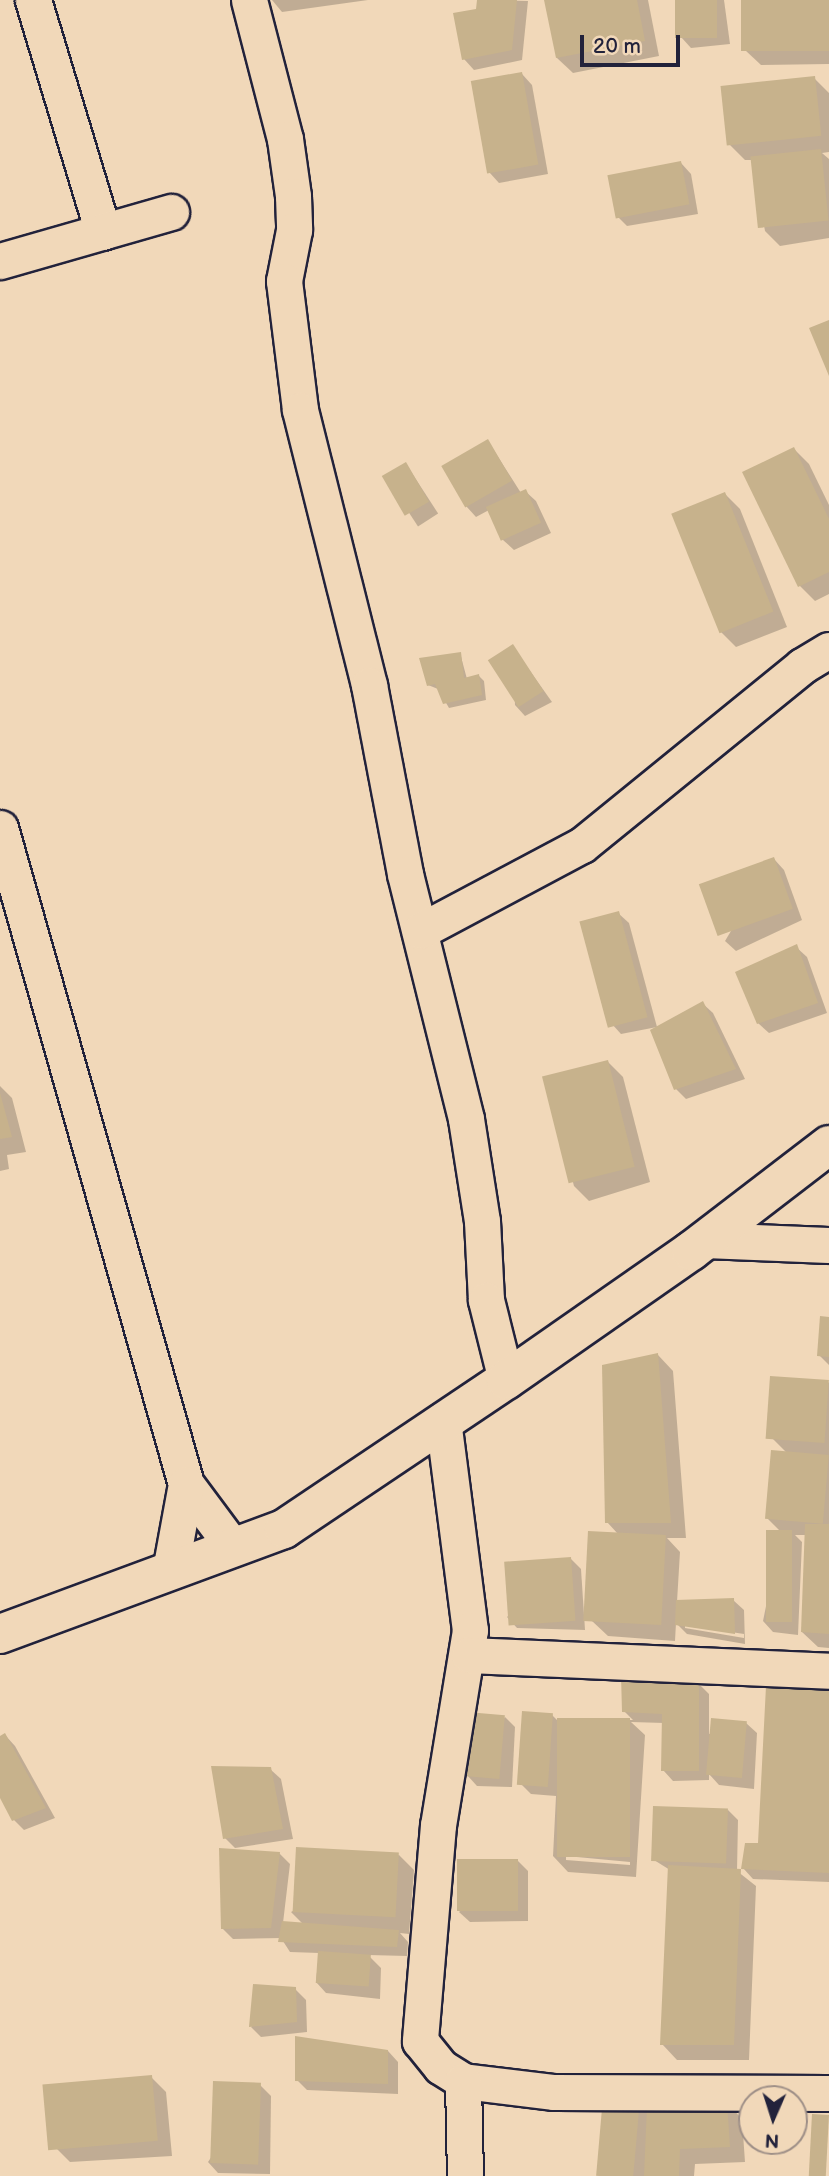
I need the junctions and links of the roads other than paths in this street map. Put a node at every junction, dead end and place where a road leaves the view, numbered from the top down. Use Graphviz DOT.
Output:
graph roads {
  1 [pos="33,0"];
  2 [pos="249,0"];
  3 [pos="171,212"];
  4 [pos="103,232"];
  5 [pos="0,261"];
  6 [pos="829,650"];
  7 [pos="0,828"];
  8 [pos="420,931"];
  9 [pos="829,1145"];
  10 [pos="704,1240"];
  11 [pos="829,1245"];
  12 [pos="506,1380"];
  13 [pos="443,1420"];
  14 [pos="186,1484"];
  15 [pos="233,1547"];
  16 [pos="170,1571"];
  17 [pos="0,1634"];
  18 [pos="469,1655"];
  19 [pos="829,1671"];
  20 [pos="463,2081"];
  21 [pos="829,2093"];
  22 [pos="465,2176"];
  1 -- 4 [label="street"];
  2 -- 8 [label="street"];
  3 -- 4 [label="street"];
  4 -- 5 [label="street"];
  6 -- 8 [label="street"];
  7 -- 14 [label="street"];
  8 -- 12 [label="street"];
  9 -- 10 [label="street"];
  10 -- 11 [label="street"];
  10 -- 12 [label="street"];
  12 -- 13 [label="street"];
  13 -- 15 [label="street"];
  13 -- 18 [label="street"];
  14 -- 15 [label="street"];
  14 -- 16 [label="street"];
  15 -- 16 [label="street"];
  16 -- 17 [label="street"];
  18 -- 19 [label="street"];
  18 -- 20 [label="street"];
  20 -- 21 [label="street"];
  20 -- 22 [label="street"];
}
